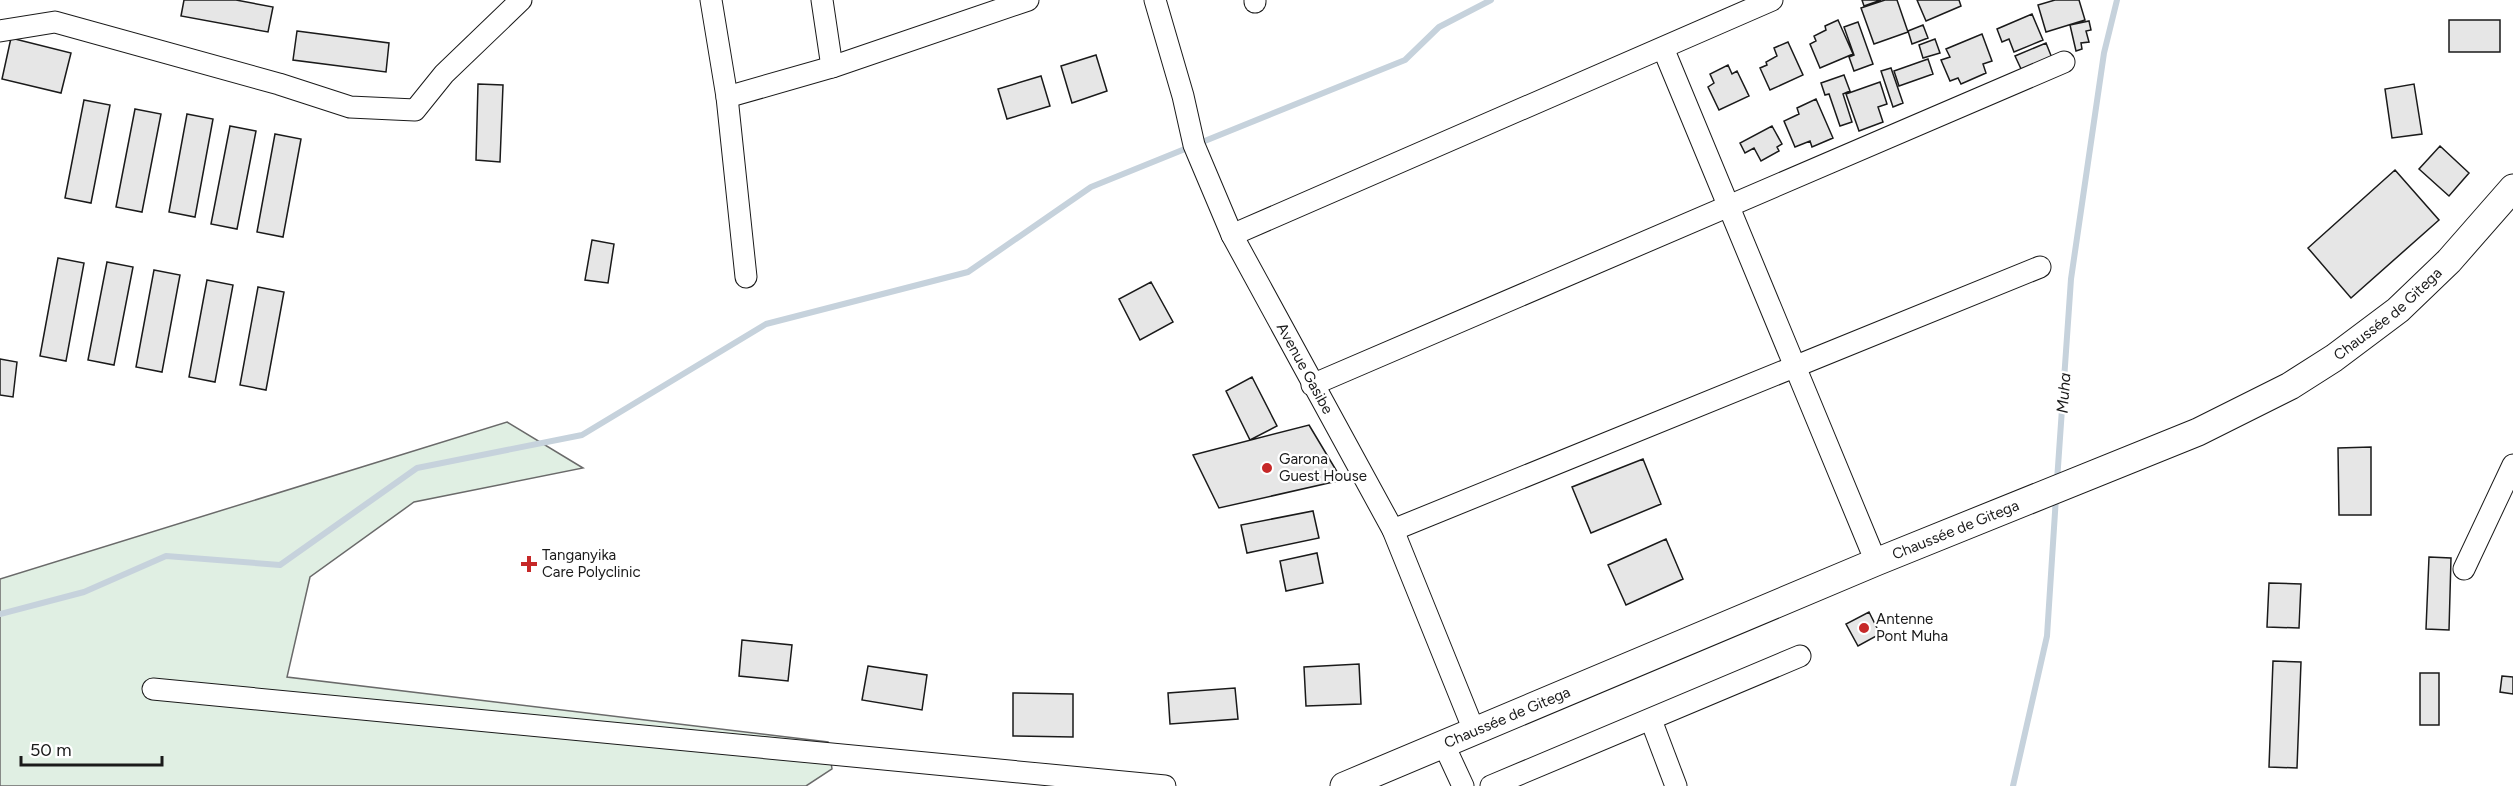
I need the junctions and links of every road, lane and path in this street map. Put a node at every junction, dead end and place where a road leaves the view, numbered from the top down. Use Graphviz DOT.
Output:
graph roads {
  1 [pos="521,0"];
  2 [pos="711,0"];
  3 [pos="822,0"];
  4 [pos="1028,0"];
  5 [pos="1155,0"];
  6 [pos="1772,0"];
  7 [pos="0,31"];
  8 [pos="1663,48"];
  9 [pos="2064,62"];
  10 [pos="832,67"];
  11 [pos="727,97"];
  12 [pos="2513,188"];
  13 [pos="1728,205"];
  14 [pos="1232,235"];
  15 [pos="2040,267"];
  16 [pos="746,277"];
  17 [pos="1795,368"];
  18 [pos="1312,385"];
  19 [pos="2513,465"];
  20 [pos="1393,530"];
  21 [pos="1876,562"];
  22 [pos="2464,569"];
  23 [pos="1800,656"];
  24 [pos="153,689"];
  25 [pos="1651,720"];
  26 [pos="1474,733"];
  27 [pos="1444,745"];
  28 [pos="1165,786"];
  29 [pos="1344,786"];
  30 [pos="1462,786"];
  31 [pos="1491,786"];
  32 [pos="1676,786"];
  1 -- 7 [label="street"];
  2 -- 11 [label="street"];
  3 -- 10 [label="street"];
  4 -- 10 [label="street"];
  5 -- 14 [label="street, Avenue Gasibe"];
  6 -- 8 [label="street"];
  8 -- 13 [label="street"];
  8 -- 14 [label="street"];
  9 -- 13 [label="street"];
  10 -- 11 [label="street"];
  11 -- 16 [label="street"];
  12 -- 21 [label="main road, Chaussée de Gitega"];
  13 -- 17 [label="street"];
  13 -- 18 [label="street"];
  14 -- 18 [label="street, Avenue Gasibe"];
  15 -- 17 [label="street"];
  17 -- 20 [label="street"];
  17 -- 21 [label="street"];
  18 -- 20 [label="street, Avenue Gasibe"];
  19 -- 22 [label="street"];
  20 -- 26 [label="street, Avenue Gasibe"];
  21 -- 26 [label="main road, Chaussée de Gitega"];
  23 -- 25 [label="street"];
  24 -- 28 [label="street"];
  25 -- 31 [label="street"];
  25 -- 32 [label="street"];
  26 -- 27 [label="main road, Chaussée de Gitega"];
  27 -- 29 [label="main road, Chaussée de Gitega"];
  27 -- 30 [label="street"];
}
